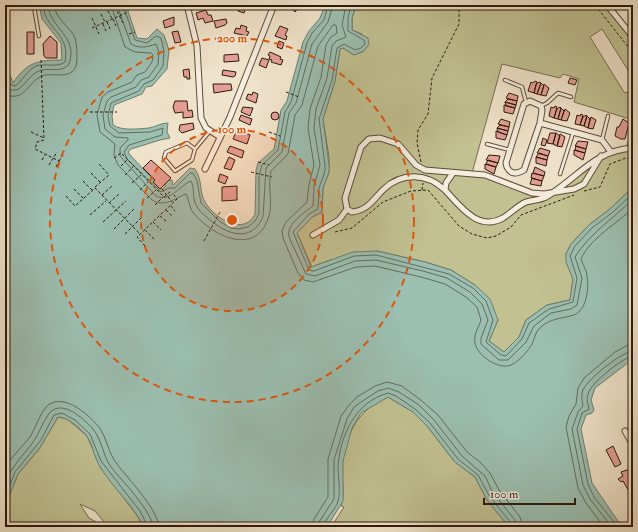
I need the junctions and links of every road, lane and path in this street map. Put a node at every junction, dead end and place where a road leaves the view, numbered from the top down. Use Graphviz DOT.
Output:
graph roads {
  1 [pos="187,5"];
  2 [pos="274,5"];
  3 [pos="460,5"];
  4 [pos="596,5"];
  5 [pos="607,5"];
  6 [pos="34,6"];
  7 [pos="115,7"];
  8 [pos="108,11"];
  9 [pos="128,12"];
  10 [pos="101,14"];
  11 [pos="120,16"];
  12 [pos="92,18"];
  13 [pos="112,19"];
  14 [pos="105,23"];
  15 [pos="123,23"];
  16 [pos="96,26"];
  17 [pos="116,26"];
  18 [pos="92,28"];
  19 [pos="110,29"];
  20 [pos="106,31"];
  21 [pos="135,32"];
  22 [pos="99,34"];
  23 [pos="129,34"];
  24 [pos="39,36"];
  25 [pos="633,37"];
  26 [pos="633,53"];
  27 [pos="41,60"];
  28 [pos="505,80"];
  29 [pos="286,92"];
  30 [pos="299,97"];
  31 [pos="571,97"];
  32 [pos="526,102"];
  33 [pos="541,106"];
  34 [pos="90,112"];
  35 [pos="117,112"];
  36 [pos="608,116"];
  37 [pos="540,123"];
  38 [pos="210,131"];
  39 [pos="31,132"];
  40 [pos="269,132"];
  41 [pos="573,132"];
  42 [pos="280,136"];
  43 [pos="220,137"];
  44 [pos="44,138"];
  45 [pos="602,140"];
  46 [pos="487,144"];
  47 [pos="633,148"];
  48 [pos="195,149"];
  49 [pos="510,150"];
  50 [pos="57,152"];
  51 [pos="611,152"];
  52 [pos="46,154"];
  53 [pos="62,155"];
  54 [pos="601,156"];
  55 [pos="53,158"];
  56 [pos="114,158"];
  57 [pos="633,159"];
  58 [pos="42,160"];
  59 [pos="128,160"];
  60 [pos="59,161"];
  61 [pos="258,162"];
  62 [pos="99,164"];
  63 [pos="49,165"];
  64 [pos="121,166"];
  65 [pos="134,166"];
  66 [pos="270,166"];
  67 [pos="56,167"];
  68 [pos="205,168"];
  69 [pos="422,168"];
  70 [pos="252,172"];
  71 [pos="91,173"];
  72 [pos="453,173"];
  73 [pos="142,174"];
  74 [pos="560,174"];
  75 [pos="125,175"];
  76 [pos="272,177"];
  77 [pos="422,177"];
  78 [pos="82,181"];
  79 [pos="149,182"];
  80 [pos="100,183"];
  81 [pos="132,183"];
  82 [pos="112,186"];
  83 [pos="95,188"];
  84 [pos="74,189"];
  85 [pos="162,189"];
  86 [pos="140,190"];
  87 [pos="156,190"];
  88 [pos="422,190"];
  89 [pos="445,190"];
  90 [pos="92,191"];
  91 [pos="171,191"];
  92 [pos="581,191"];
  93 [pos="554,192"];
  94 [pos="119,194"];
  95 [pos="576,194"];
  96 [pos="102,195"];
  97 [pos="174,195"];
  98 [pos="66,196"];
  99 [pos="167,196"];
  100 [pos="164,197"];
  101 [pos="84,198"];
  102 [pos="147,198"];
  103 [pos="107,200"];
  104 [pos="126,201"];
  105 [pos="110,203"];
  106 [pos="173,203"];
  107 [pos="155,205"];
  108 [pos="170,205"];
  109 [pos="134,209"];
  110 [pos="166,209"];
  111 [pos="347,209"];
  112 [pos="116,210"];
  113 [pos="176,211"];
  114 [pos="220,212"];
  115 [pos="90,215"];
  116 [pos="160,215"];
  117 [pos="172,216"];
  118 [pos="142,217"];
  119 [pos="125,219"];
  120 [pos="103,222"];
  121 [pos="153,222"];
  122 [pos="167,222"];
  123 [pos="132,226"];
  124 [pos="114,229"];
  125 [pos="145,230"];
  126 [pos="161,230"];
  127 [pos="335,232"];
  128 [pos="125,234"];
  129 [pos="140,234"];
  130 [pos="313,235"];
  131 [pos="155,240"];
  132 [pos="204,241"];
  133 [pos="145,246"];
  134 [pos="625,431"];
  135 [pos="633,445"];
  1 -- 38 [label="street"];
  2 -- 43 [label="street"];
  3 -- 69 [label="path"];
  4 -- 26 [label="path"];
  5 -- 25 [label="street"];
  6 -- 24 [label="lane"];
  7 -- 11 [label="path"];
  8 -- 13 [label="path"];
  9 -- 11 [label="path"];
  10 -- 14 [label="path"];
  11 -- 13 [label="path"];
  11 -- 15 [label="path"];
  12 -- 16 [label="path"];
  13 -- 14 [label="path"];
  13 -- 17 [label="path"];
  14 -- 16 [label="path"];
  14 -- 19 [label="path"];
  14 -- 20 [label="path"];
  16 -- 18 [label="path"];
  16 -- 22 [label="path"];
  21 -- 23 [label="path"];
  27 -- 44 [label="path"];
  28 -- 32 [label="lane"];
  29 -- 30 [label="path"];
  31 -- 33 [label="lane"];
  32 -- 33 [label="street"];
  32 -- 49 [label="street"];
  33 -- 37 [label="street"];
  34 -- 35 [label="path"];
  36 -- 45 [label="lane"];
  37 -- 41 [label="street"];
  37 -- 49 [label="street"];
  38 -- 43 [label="street"];
  38 -- 48 [label="lane"];
  39 -- 44 [label="path"];
  40 -- 42 [label="path"];
  41 -- 45 [label="street"];
  41 -- 74 [label="lane"];
  43 -- 68 [label="street"];
  44 -- 52 [label="path"];
  45 -- 51 [label="street"];
  46 -- 49 [label="lane"];
  47 -- 51 [label="street"];
  48 -- 48 [label="lane"];
  50 -- 55 [label="path"];
  51 -- 54 [label="street"];
  52 -- 55 [label="path"];
  52 -- 58 [label="path"];
  53 -- 60 [label="path"];
  54 -- 93 [label="street"];
  54 -- 93 [label="street"];
  55 -- 60 [label="path"];
  55 -- 63 [label="path"];
  56 -- 59 [label="path"];
  57 -- 92 [label="path"];
  59 -- 64 [label="path"];
  59 -- 65 [label="path"];
  60 -- 67 [label="path"];
  61 -- 66 [label="path"];
  62 -- 80 [label="path"];
  65 -- 73 [label="path"];
  65 -- 75 [label="path"];
  69 -- 72 [label="street"];
  69 -- 111 [label="street"];
  70 -- 76 [label="path"];
  71 -- 80 [label="path"];
  72 -- 89 [label="street"];
  72 -- 93 [label="street"];
  73 -- 79 [label="path"];
  73 -- 81 [label="path"];
  77 -- 88 [label="path"];
  77 -- 89 [label="street"];
  77 -- 111 [label="street"];
  78 -- 90 [label="path"];
  79 -- 86 [label="path"];
  79 -- 87 [label="path"];
  80 -- 83 [label="path"];
  82 -- 96 [label="path"];
  83 -- 90 [label="path"];
  83 -- 96 [label="path"];
  84 -- 101 [label="path"];
  85 -- 99 [label="path"];
  87 -- 100 [label="path"];
  87 -- 102 [label="path"];
  88 -- 95 [label="path"];
  88 -- 127 [label="path"];
  89 -- 93 [label="street"];
  90 -- 101 [label="path"];
  91 -- 99 [label="path"];
  94 -- 105 [label="path"];
  96 -- 103 [label="path"];
  97 -- 106 [label="path"];
  98 -- 101 [label="path"];
  99 -- 100 [label="path"];
  99 -- 106 [label="path"];
  100 -- 107 [label="path"];
  103 -- 105 [label="path"];
  103 -- 115 [label="path"];
  104 -- 112 [label="path"];
  105 -- 112 [label="path"];
  106 -- 108 [label="path"];
  108 -- 110 [label="path"];
  108 -- 113 [label="path"];
  109 -- 119 [label="path"];
  110 -- 116 [label="path"];
  110 -- 117 [label="path"];
  111 -- 130 [label="street"];
  112 -- 119 [label="path"];
  112 -- 120 [label="path"];
  114 -- 132 [label="path"];
  116 -- 121 [label="path"];
  116 -- 122 [label="path"];
  118 -- 123 [label="path"];
  119 -- 123 [label="path"];
  119 -- 124 [label="path"];
  121 -- 125 [label="path"];
  121 -- 126 [label="path"];
  123 -- 128 [label="path"];
  123 -- 129 [label="path"];
  125 -- 129 [label="path"];
  125 -- 131 [label="path"];
  129 -- 133 [label="path"];
  134 -- 135 [label="street"];
}
